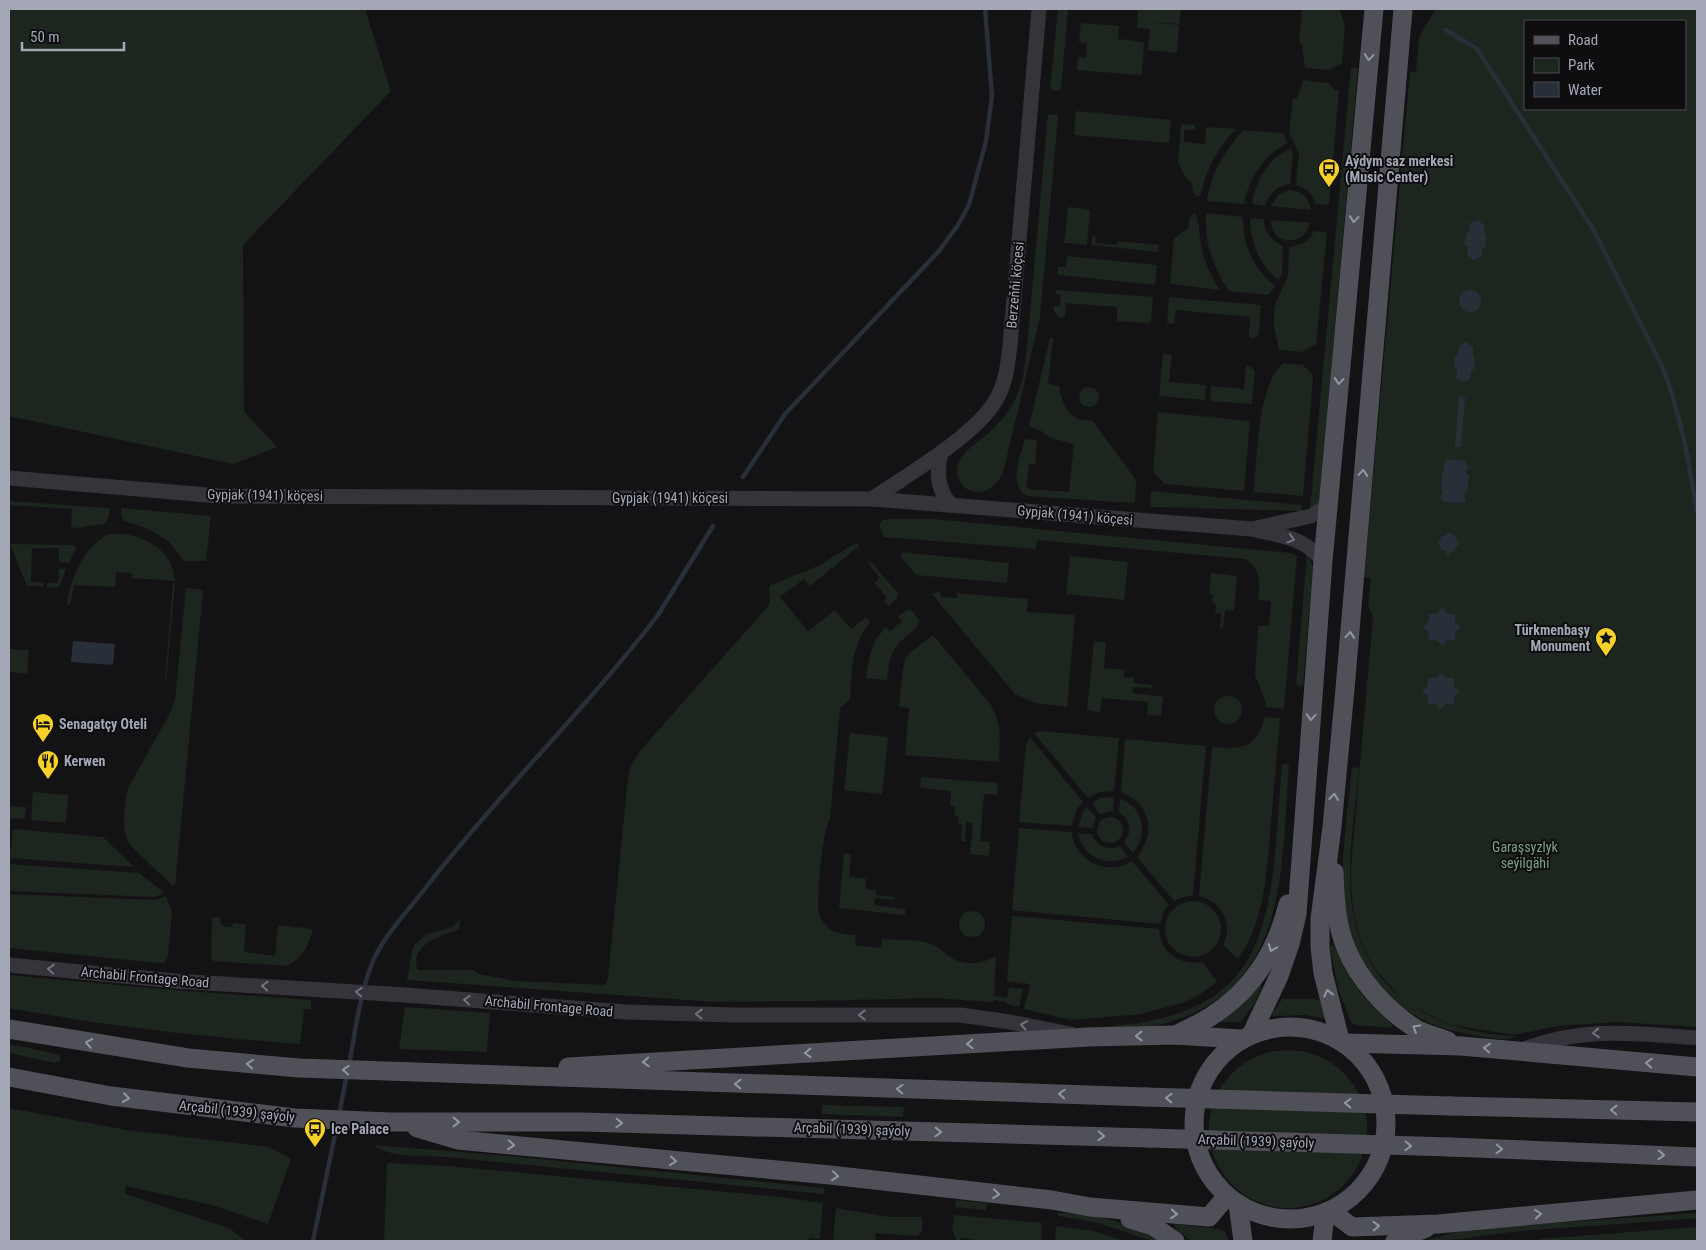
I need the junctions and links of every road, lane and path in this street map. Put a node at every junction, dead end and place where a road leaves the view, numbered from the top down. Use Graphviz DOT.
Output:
graph roads {
  1 [pos="1039,9"];
  2 [pos="1374,9"];
  3 [pos="1403,9"];
  4 [pos="941,453"];
  5 [pos="9,478"];
  6 [pos="872,499"];
  7 [pos="951,505"];
  8 [pos="1327,506"];
  9 [pos="1252,529"];
  10 [pos="1322,560"];
  11 [pos="1313,687"];
  12 [pos="1345,689"];
  13 [pos="1332,827"];
  14 [pos="1301,851"];
  15 [pos="9,965"];
  16 [pos="9,1029"];
  17 [pos="1175,1035"];
  18 [pos="1247,1036"];
  19 [pos="1089,1037"];
  20 [pos="1697,1038"];
  21 [pos="1343,1041"];
  22 [pos="1461,1046"];
  23 [pos="1519,1051"];
  24 [pos="1697,1067"];
  25 [pos="400,1072"];
  26 [pos="9,1077"];
  27 [pos="1697,1112"];
  28 [pos="392,1122"];
  29 [pos="1697,1157"];
  30 [pos="1233,1200"];
  31 [pos="1697,1200"];
  32 [pos="1090,1207"];
  33 [pos="1329,1214"];
  34 [pos="1438,1224"];
  35 [pos="1175,1241"];
  36 [pos="1243,1241"];
  37 [pos="1322,1241"];
  38 [pos="1395,1241"];
  1 -- 4 [label="street, Berzeňňi köçesi"];
  2 -- 8 [label="main road, one-way"];
  12 -- 3 [label="main road, one-way"];
  4 -- 6 [label="street, Berzeňňi köçesi"];
  4 -- 7 [label="street"];
  5 -- 6 [label="street, Gypjak (1941) köçesi"];
  6 -- 7 [label="street, Gypjak (1941) köçesi"];
  7 -- 9 [label="street, Gypjak (1941) köçesi"];
  8 -- 9 [label="street, Gypjak (1941) köçesi"];
  8 -- 10 [label="main road"];
  9 -- 10 [label="street, one-way"];
  10 -- 11 [label="main road"];
  11 -- 12 [label="main road"];
  11 -- 14 [label="main road, one-way"];
  13 -- 12 [label="main road, one-way"];
  21 -- 13 [label="main road, one-way"];
  22 -- 13 [label="main road, one-way"];
  14 -- 17 [label="main road, one-way"];
  14 -- 18 [label="main road"];
  19 -- 15 [label="street, Archabil Frontage Road, one-way"];
  25 -- 16 [label="main road, one-way"];
  17 -- 18 [label="main road"];
  17 -- 19 [label="main road, one-way"];
  18 -- 21 [label="main road"];
  18 -- 30 [label="main road"];
  19 -- 25 [label="main road, one-way"];
  20 -- 23 [label="street, one-way"];
  21 -- 22 [label="main road"];
  21 -- 33 [label="main road"];
  23 -- 22 [label="main road, one-way"];
  24 -- 23 [label="main road, one-way"];
  27 -- 25 [label="main road, one-way, bridge"];
  26 -- 28 [label="main road, Arçabil (1939) şaýoly, one-way"];
  28 -- 29 [label="main road, Arçabil (1939) şaýoly, one-way, bridge"];
  28 -- 32 [label="main road, one-way"];
  32 -- 30 [label="main road, one-way"];
  30 -- 33 [label="main road"];
  30 -- 36 [label="main road"];
  34 -- 31 [label="main road, one-way"];
  32 -- 35 [label="main road"];
  33 -- 34 [label="main road, one-way"];
  33 -- 37 [label="main road"];
  34 -- 38 [label="main road"];
}
